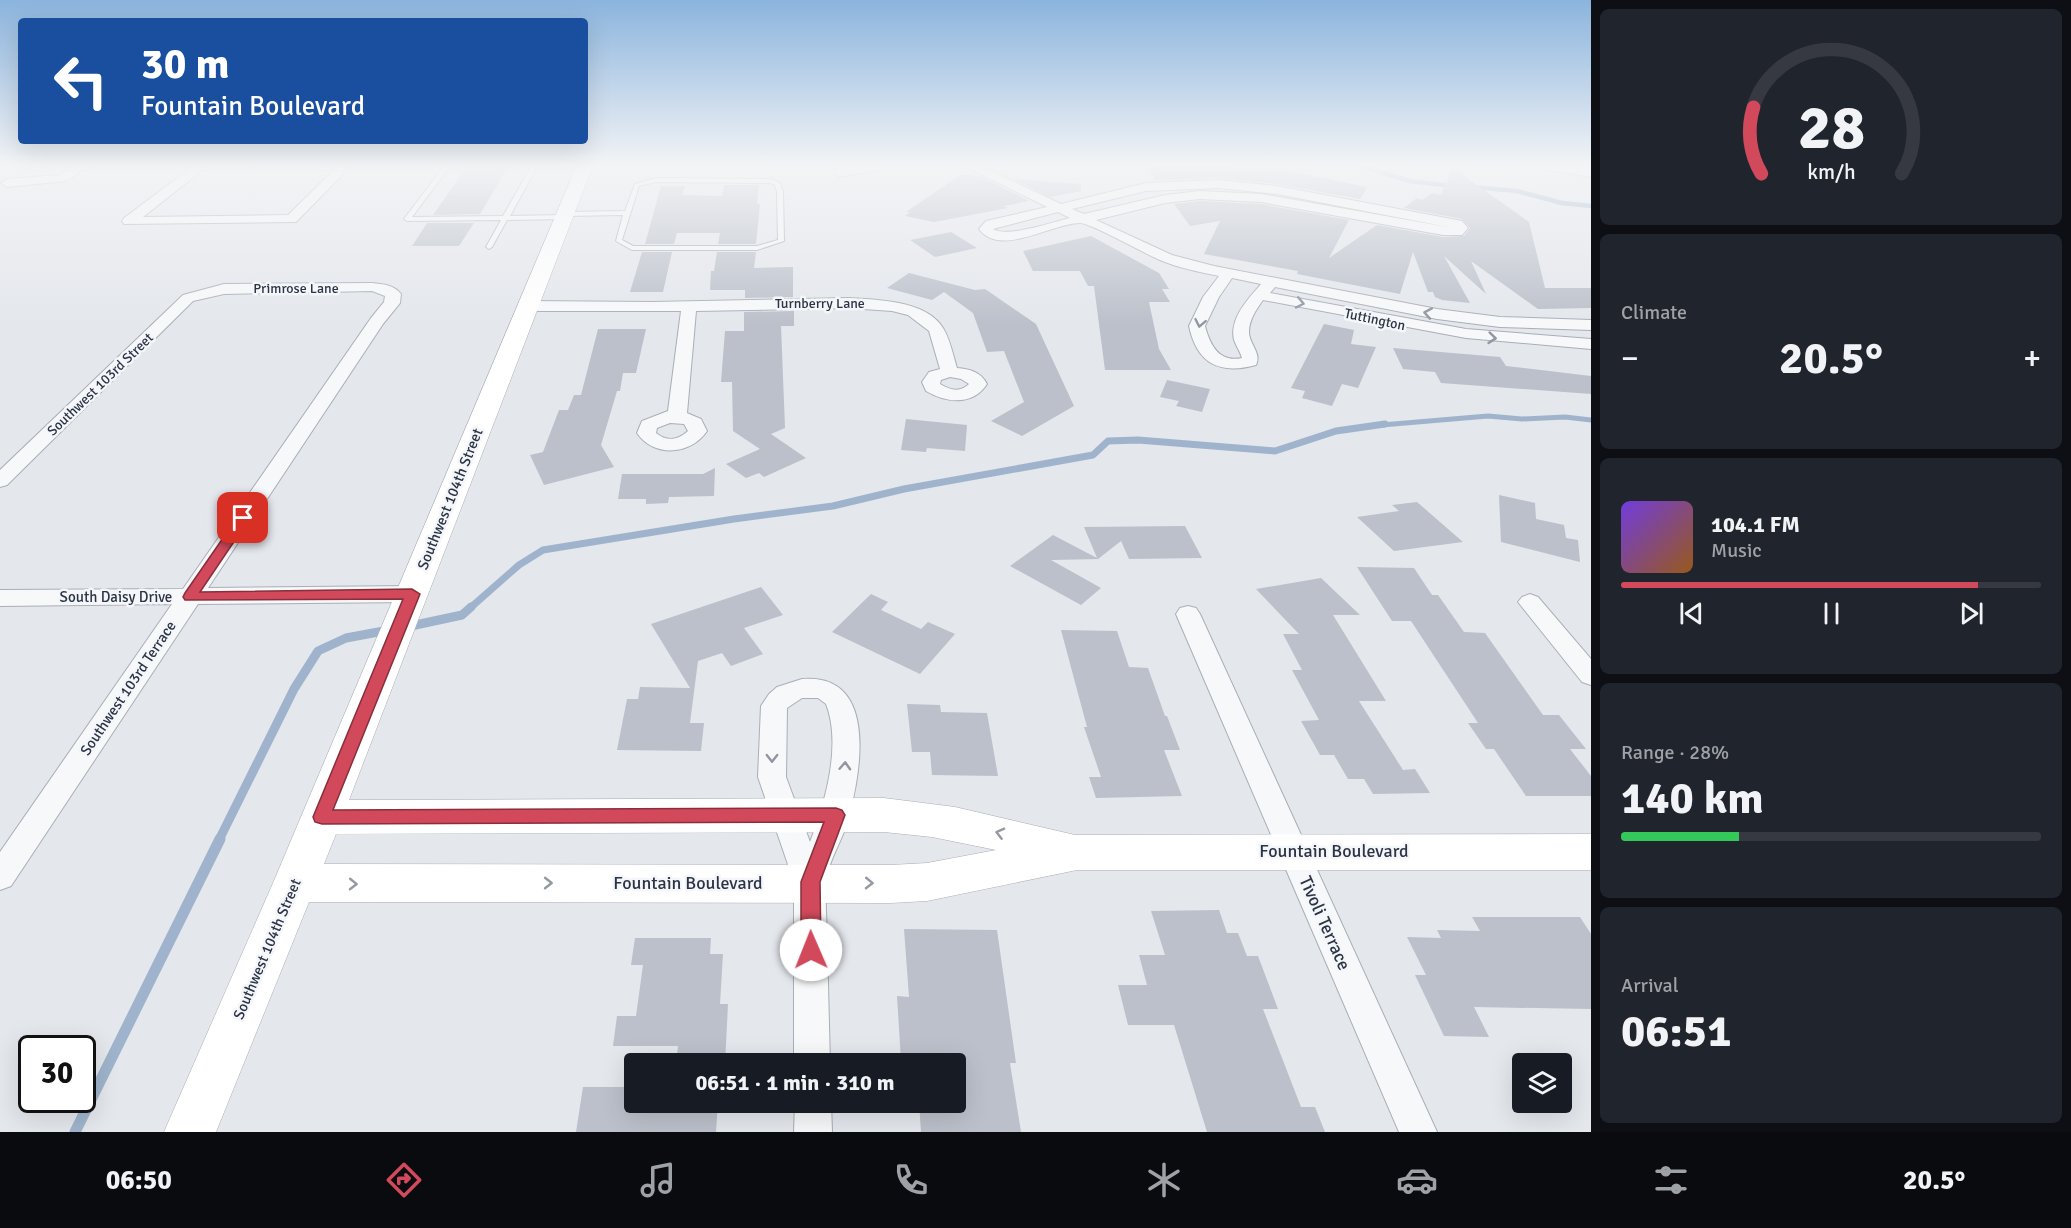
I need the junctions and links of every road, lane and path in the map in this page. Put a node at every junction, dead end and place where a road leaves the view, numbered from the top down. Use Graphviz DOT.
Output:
graph roads {
  1 [pos="133,218"];
  2 [pos="292,218"];
  3 [pos="408,218"];
  4 [pos="505,218"];
  5 [pos="508,218"];
  6 [pos="564,218"];
  7 [pos="626,218"];
  8 [pos="781,218"];
  9 [pos="1016,218"];
  10 [pos="1090,218"];
  11 [pos="1384,218"];
  12 [pos="1434,218"];
  13 [pos="1085,219"];
  14 [pos="489,247"];
  15 [pos="1224,280"];
  16 [pos="1271,281"];
  17 [pos="390,291"];
  18 [pos="203,293"];
  19 [pos="1261,295"];
  20 [pos="689,305"];
  21 [pos="526,311"];
  22 [pos="1589,327"];
  23 [pos="1591,344"];
  24 [pos="950,372"];
  25 [pos="677,417"];
  26 [pos="0,481"];
  27 [pos="190,597"];
  28 [pos="0,598"];
  29 [pos="1530,602"];
  30 [pos="1188,615"];
  31 [pos="402,620"];
  32 [pos="1591,676"];
  33 [pos="836,815"];
  34 [pos="786,816"];
  35 [pos="322,817"];
  36 [pos="1293,851"];
  37 [pos="1077,852"];
  38 [pos="1591,852"];
  39 [pos="0,877"];
  40 [pos="810,882"];
  41 [pos="295,883"];
  42 [pos="812,1053"];
  43 [pos="813,1113"];
  44 [pos="190,1132"];
  45 [pos="813,1132"];
  46 [pos="1418,1132"];
  1 -- 2 [label="street"];
  3 -- 4 [label="lane"];
  4 -- 5 [label="lane"];
  4 -- 14 [label="lane"];
  6 -- 21 [label="main road, Southwest 104th Street"];
  7 -- 8 [label="lane"];
  9 -- 13 [label="street"];
  10 -- 13 [label="street"];
  11 -- 12 [label="street"];
  13 -- 15 [label="street, Tuttington"];
  15 -- 16 [label="street, Tuttington"];
  15 -- 19 [label="street, Tuttington"];
  15 -- 19 [label="street, one-way"];
  16 -- 19 [label="street"];
  22 -- 16 [label="street, Tuttington, one-way"];
  17 -- 18 [label="street, Primrose Lane"];
  17 -- 27 [label="street, Southwest 103rd Terrace"];
  18 -- 26 [label="street, Southwest 103rd Street"];
  19 -- 23 [label="street, Tuttington, one-way"];
  20 -- 21 [label="street, Turnberry Lane"];
  20 -- 24 [label="street, Turnberry Lane"];
  20 -- 25 [label="street"];
  21 -- 31 [label="main road, Southwest 104th Street"];
  27 -- 28 [label="street, South Daisy Drive"];
  27 -- 31 [label="street, South Daisy Drive"];
  27 -- 39 [label="street, Southwest 103rd Terrace"];
  29 -- 32 [label="street"];
  30 -- 36 [label="street, Tivoli Terrace"];
  31 -- 35 [label="main road, Southwest 104th Street"];
  33 -- 34 [label="main road, Fountain Boulevard"];
  33 -- 34 [label="street, one-way"];
  37 -- 33 [label="main road, Fountain Boulevard, one-way"];
  33 -- 40 [label="street"];
  34 -- 35 [label="main road, Fountain Boulevard"];
  34 -- 40 [label="street"];
  35 -- 41 [label="main road, Southwest 104th Street"];
  36 -- 37 [label="main road, Fountain Boulevard"];
  36 -- 38 [label="main road, Fountain Boulevard"];
  36 -- 46 [label="street, Tivoli Terrace"];
  40 -- 37 [label="main road, Fountain Boulevard, one-way"];
  41 -- 40 [label="main road, Fountain Boulevard, one-way"];
  40 -- 42 [label="street"];
  41 -- 44 [label="main road, Southwest 104th Street"];
  43 -- 45 [label="street"];
}
